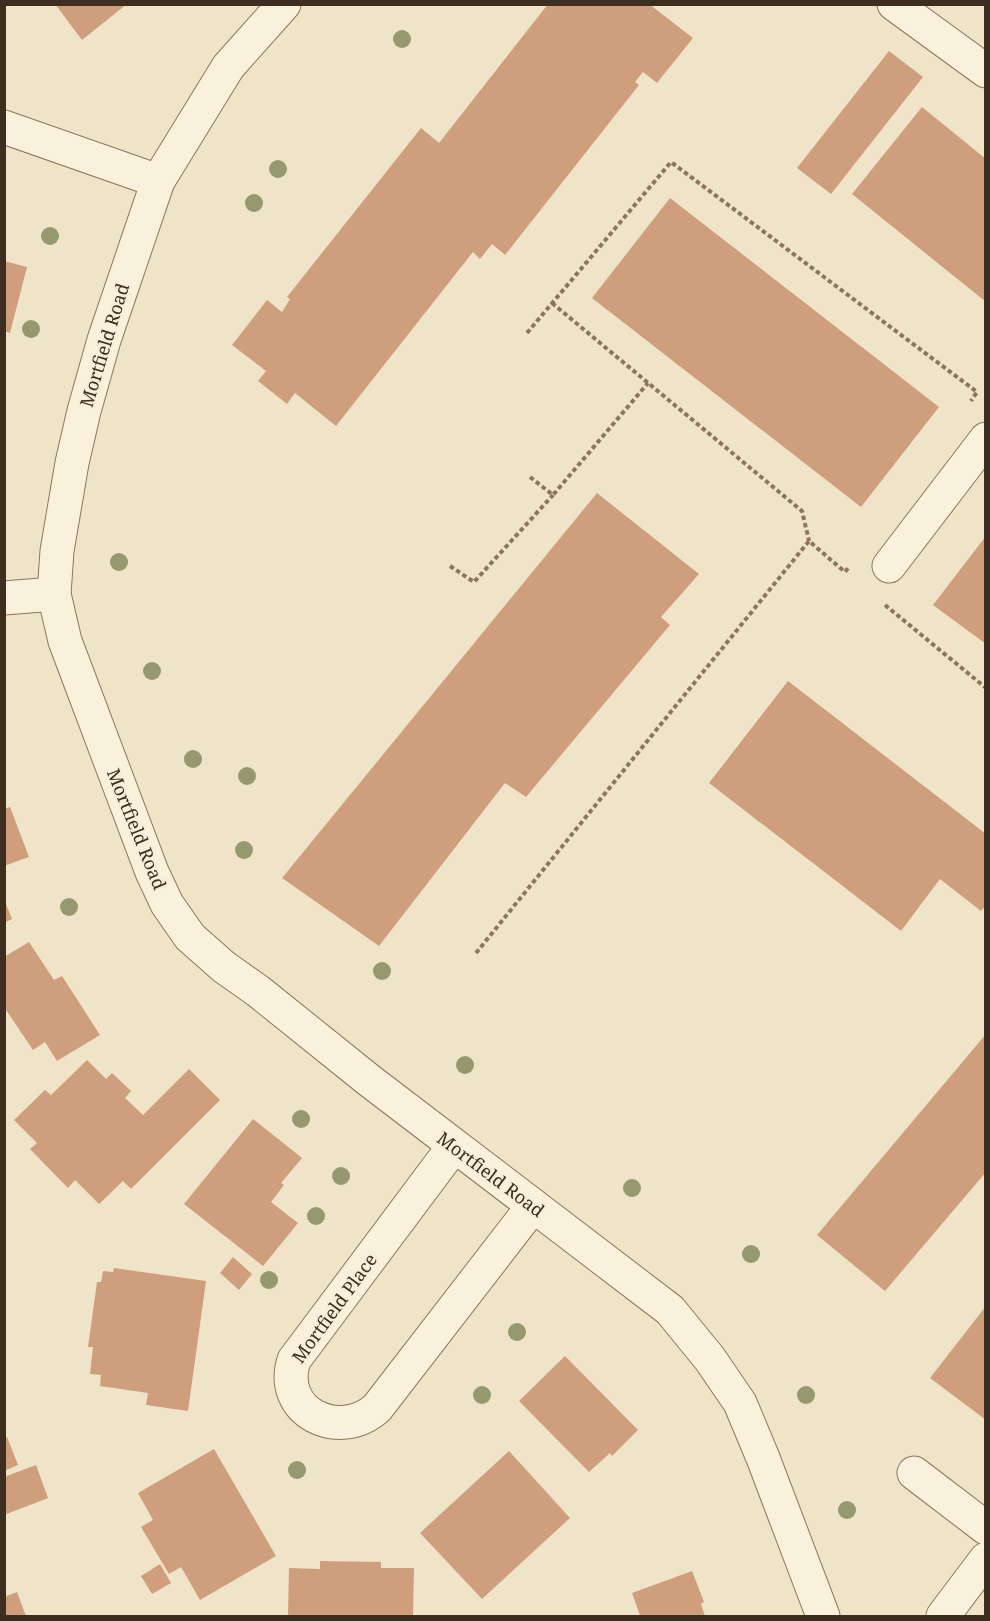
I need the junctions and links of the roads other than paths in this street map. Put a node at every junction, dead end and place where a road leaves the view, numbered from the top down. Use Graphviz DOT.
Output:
graph roads {
  1 [pos="284,4"];
  2 [pos="894,4"];
  3 [pos="986,71"];
  4 [pos="4,127"];
  5 [pos="158,181"];
  6 [pos="986,439"];
  7 [pos="889,566"];
  8 [pos="54,594"];
  9 [pos="4,598"];
  10 [pos="454,1146"];
  11 [pos="533,1206"];
  12 [pos="914,1473"];
  13 [pos="986,1528"];
  14 [pos="986,1559"];
  15 [pos="823,1617"];
  16 [pos="943,1617"];
  1 -- 5 [label="street, Mortfield Road"];
  2 -- 3 [label="street"];
  4 -- 5 [label="street"];
  5 -- 8 [label="street, Mortfield Road"];
  6 -- 7 [label="street"];
  8 -- 9 [label="street"];
  8 -- 10 [label="street, Mortfield Road"];
  10 -- 11 [label="street, Mortfield Road"];
  10 -- 11 [label="street, Mortfield Place"];
  11 -- 15 [label="street, Mortfield Road"];
  12 -- 13 [label="street"];
  14 -- 16 [label="street"];
}
